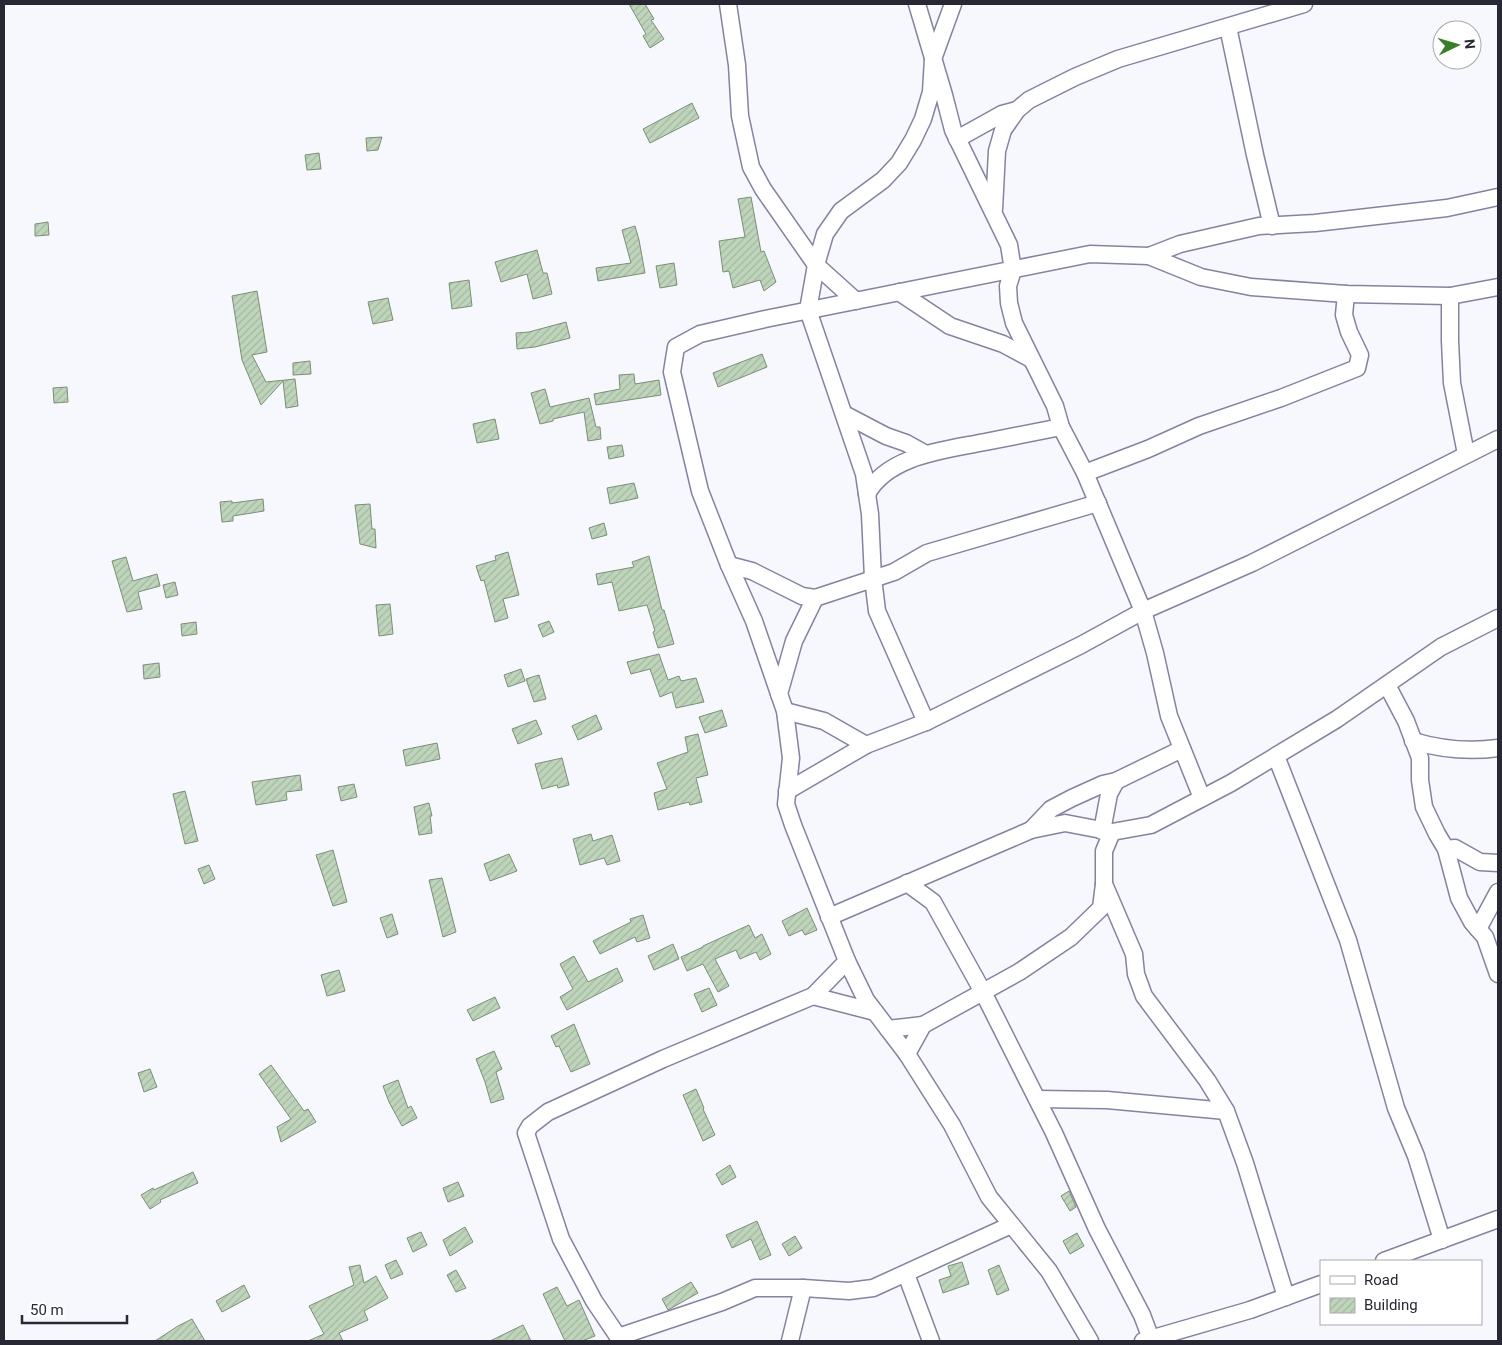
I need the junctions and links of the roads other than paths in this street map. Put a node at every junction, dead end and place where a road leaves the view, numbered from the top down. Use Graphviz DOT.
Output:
graph roads {
  1 [pos="728,4"];
  2 [pos="917,4"];
  3 [pos="953,4"];
  4 [pos="1304,4"];
  5 [pos="1228,27"];
  6 [pos="933,59"];
  7 [pos="1017,110"];
  8 [pos="957,139"];
  9 [pos="1498,197"];
  10 [pos="994,214"];
  11 [pos="1272,226"];
  12 [pos="1149,256"];
  13 [pos="816,265"];
  14 [pos="1013,270"];
  15 [pos="1498,287"];
  16 [pos="899,292"];
  17 [pos="1346,294"];
  18 [pos="1450,296"];
  19 [pos="856,301"];
  20 [pos="808,310"];
  21 [pos="1031,359"];
  22 [pos="844,414"];
  23 [pos="1061,427"];
  24 [pos="1498,439"];
  25 [pos="926,454"];
  26 [pos="1466,454"];
  27 [pos="1085,473"];
  28 [pos="867,494"];
  29 [pos="1098,503"];
  30 [pos="729,565"];
  31 [pos="873,578"];
  32 [pos="815,598"];
  33 [pos="1143,611"];
  34 [pos="1498,618"];
  35 [pos="1387,685"];
  36 [pos="779,694"];
  37 [pos="785,711"];
  38 [pos="926,722"];
  39 [pos="1414,741"];
  40 [pos="866,745"];
  41 [pos="1498,748"];
  42 [pos="1182,749"];
  43 [pos="1276,756"];
  44 [pos="1116,781"];
  45 [pos="787,791"];
  46 [pos="1202,798"];
  47 [pos="1031,830"];
  48 [pos="1107,832"];
  49 [pos="1446,848"];
  50 [pos="1498,863"];
  51 [pos="932,872"];
  52 [pos="907,883"];
  53 [pos="1104,884"];
  54 [pos="1498,892"];
  55 [pos="933,902"];
  56 [pos="829,917"];
  57 [pos="1478,929"];
  58 [pos="847,961"];
  59 [pos="1498,974"];
  60 [pos="983,992"];
  61 [pos="813,996"];
  62 [pos="875,1012"];
  63 [pos="923,1025"];
  64 [pos="888,1029"];
  65 [pos="907,1054"];
  66 [pos="1037,1099"];
  67 [pos="1226,1111"];
  68 [pos="1498,1219"];
  69 [pos="1011,1225"];
  70 [pos="1442,1240"];
  71 [pos="1387,1260"];
  72 [pos="906,1274"];
  73 [pos="1320,1284"];
  74 [pos="803,1288"];
  75 [pos="1286,1297"];
  76 [pos="620,1339"];
  77 [pos="1147,1340"];
  78 [pos="790,1341"];
  79 [pos="931,1341"];
  80 [pos="1090,1341"];
  1 -- 13 [label="street"];
  2 -- 6 [label="street"];
  3 -- 6 [label="street"];
  4 -- 5 [label="street"];
  5 -- 7 [label="street"];
  5 -- 11 [label="street"];
  6 -- 8 [label="street"];
  6 -- 13 [label="street"];
  7 -- 8 [label="street"];
  7 -- 10 [label="street"];
  8 -- 10 [label="street"];
  9 -- 11 [label="street"];
  10 -- 14 [label="street"];
  11 -- 12 [label="street"];
  12 -- 14 [label="street"];
  12 -- 17 [label="street"];
  13 -- 19 [label="street"];
  13 -- 20 [label="street"];
  14 -- 16 [label="street"];
  14 -- 21 [label="street"];
  15 -- 18 [label="street"];
  16 -- 19 [label="street"];
  16 -- 21 [label="street"];
  17 -- 18 [label="street"];
  17 -- 27 [label="street"];
  18 -- 26 [label="street"];
  19 -- 20 [label="street"];
  20 -- 22 [label="street"];
  20 -- 30 [label="street"];
  21 -- 23 [label="street"];
  22 -- 25 [label="street"];
  22 -- 28 [label="street"];
  23 -- 25 [label="street"];
  23 -- 27 [label="street"];
  24 -- 26 [label="street"];
  25 -- 28 [label="street"];
  26 -- 33 [label="street"];
  27 -- 29 [label="street"];
  28 -- 31 [label="street"];
  29 -- 31 [label="street"];
  29 -- 33 [label="street"];
  30 -- 32 [label="street"];
  30 -- 36 [label="street"];
  31 -- 32 [label="street"];
  31 -- 38 [label="street"];
  32 -- 36 [label="street"];
  33 -- 38 [label="street"];
  33 -- 42 [label="street"];
  34 -- 35 [label="street"];
  35 -- 39 [label="street"];
  35 -- 43 [label="street"];
  36 -- 37 [label="street"];
  37 -- 40 [label="street"];
  37 -- 45 [label="street"];
  38 -- 40 [label="street"];
  39 -- 41 [label="street"];
  39 -- 49 [label="street"];
  40 -- 45 [label="street"];
  42 -- 44 [label="street"];
  42 -- 46 [label="street"];
  43 -- 46 [label="street"];
  43 -- 70 [label="street"];
  44 -- 47 [label="street"];
  44 -- 48 [label="street"];
  45 -- 56 [label="street"];
  46 -- 48 [label="street"];
  47 -- 48 [label="street"];
  47 -- 51 [label="street"];
  48 -- 53 [label="street"];
  49 -- 50 [label="street"];
  49 -- 57 [label="street"];
  51 -- 52 [label="street"];
  51 -- 55 [label="street"];
  52 -- 55 [label="street"];
  52 -- 56 [label="street"];
  53 -- 60 [label="street"];
  53 -- 67 [label="street"];
  54 -- 57 [label="street"];
  55 -- 60 [label="street"];
  56 -- 58 [label="street"];
  57 -- 59 [label="street"];
  58 -- 61 [label="street"];
  58 -- 62 [label="street"];
  60 -- 63 [label="street"];
  60 -- 66 [label="street"];
  61 -- 62 [label="street"];
  61 -- 76 [label="street"];
  62 -- 64 [label="street"];
  63 -- 64 [label="street"];
  63 -- 65 [label="street"];
  64 -- 65 [label="street"];
  65 -- 69 [label="street"];
  66 -- 67 [label="street"];
  66 -- 77 [label="street"];
  67 -- 75 [label="street"];
  68 -- 70 [label="street"];
  69 -- 72 [label="street"];
  69 -- 80 [label="street"];
  70 -- 71 [label="street"];
  72 -- 74 [label="street"];
  72 -- 79 [label="street"];
  73 -- 75 [label="street"];
  74 -- 76 [label="street"];
  74 -- 78 [label="street"];
  75 -- 77 [label="street"];
}
